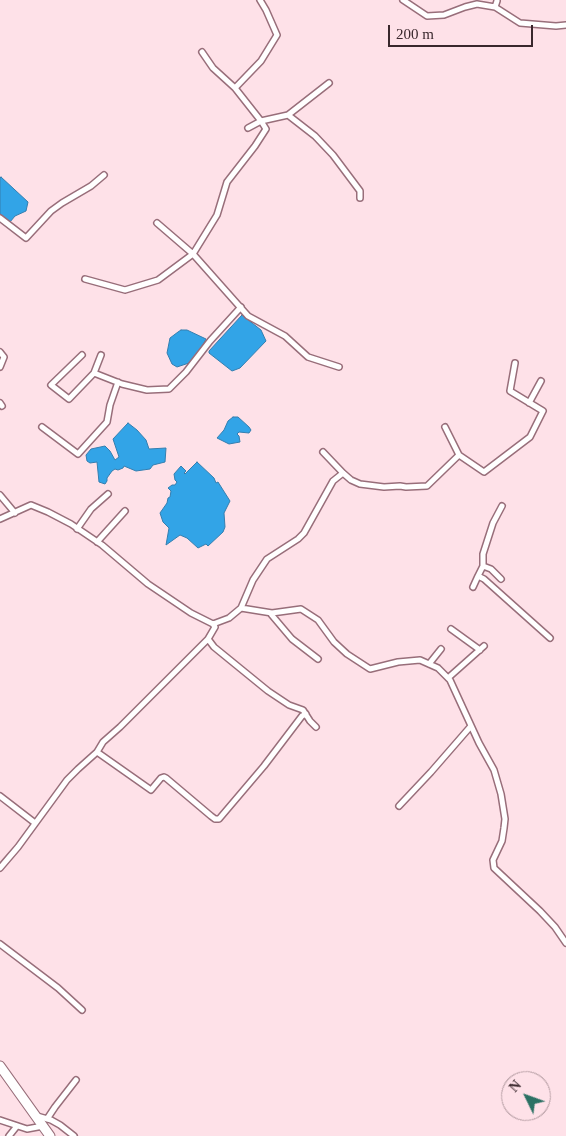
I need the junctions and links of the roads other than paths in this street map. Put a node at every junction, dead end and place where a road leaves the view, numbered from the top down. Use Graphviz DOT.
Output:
graph roads {
  1 [pos="260,0"];
  2 [pos="403,0"];
  3 [pos="497,0"];
  4 [pos="495,7"];
  5 [pos="566,25"];
  6 [pos="202,52"];
  7 [pos="329,83"];
  8 [pos="234,88"];
  9 [pos="288,115"];
  10 [pos="261,120"];
  11 [pos="248,128"];
  12 [pos="104,175"];
  13 [pos="360,198"];
  14 [pos="0,218"];
  15 [pos="158,223"];
  16 [pos="193,254"];
  17 [pos="85,279"];
  18 [pos="240,307"];
  19 [pos="0,352"];
  20 [pos="82,355"];
  21 [pos="101,355"];
  22 [pos="515,363"];
  23 [pos="0,367"];
  24 [pos="339,368"];
  25 [pos="94,373"];
  26 [pos="541,380"];
  27 [pos="118,382"];
  28 [pos="529,403"];
  29 [pos="42,427"];
  30 [pos="445,427"];
  31 [pos="323,452"];
  32 [pos="459,455"];
  33 [pos="343,472"];
  34 [pos="108,494"];
  35 [pos="0,495"];
  36 [pos="502,506"];
  37 [pos="125,512"];
  38 [pos="15,513"];
  39 [pos="0,519"];
  40 [pos="77,529"];
  41 [pos="97,542"];
  42 [pos="484,566"];
  43 [pos="478,576"];
  44 [pos="501,579"];
  45 [pos="473,587"];
  46 [pos="241,608"];
  47 [pos="270,613"];
  48 [pos="213,624"];
  49 [pos="451,628"];
  50 [pos="550,638"];
  51 [pos="208,639"];
  52 [pos="441,650"];
  53 [pos="318,659"];
  54 [pos="429,664"];
  55 [pos="448,678"];
  56 [pos="306,714"];
  57 [pos="471,726"];
  58 [pos="316,727"];
  59 [pos="97,752"];
  60 [pos="0,796"];
  61 [pos="398,806"];
  62 [pos="35,824"];
  63 [pos="1,865"];
  64 [pos="566,943"];
  65 [pos="0,944"];
  66 [pos="82,1010"];
  67 [pos="0,1066"];
  68 [pos="76,1080"];
  69 [pos="0,1120"];
  70 [pos="45,1123"];
  71 [pos="17,1126"];
  72 [pos="9,1136"];
  73 [pos="50,1136"];
  74 [pos="74,1136"];
  1 -- 8 [label="street"];
  2 -- 4 [label="street"];
  3 -- 4 [label="street"];
  4 -- 5 [label="street"];
  6 -- 8 [label="street"];
  7 -- 9 [label="street"];
  8 -- 10 [label="street"];
  9 -- 10 [label="street"];
  9 -- 13 [label="street"];
  10 -- 11 [label="street"];
  10 -- 16 [label="street"];
  12 -- 14 [label="street"];
  15 -- 16 [label="street"];
  16 -- 17 [label="street"];
  16 -- 18 [label="street"];
  18 -- 24 [label="street"];
  18 -- 27 [label="street"];
  19 -- 23 [label="street"];
  20 -- 25 [label="street"];
  21 -- 25 [label="street"];
  22 -- 28 [label="street"];
  25 -- 27 [label="street"];
  26 -- 28 [label="street"];
  27 -- 29 [label="street"];
  28 -- 32 [label="street"];
  30 -- 32 [label="street"];
  31 -- 33 [label="street"];
  32 -- 33 [label="street"];
  33 -- 46 [label="street"];
  34 -- 40 [label="street"];
  35 -- 38 [label="street"];
  36 -- 42 [label="street"];
  37 -- 41 [label="street"];
  38 -- 39 [label="street"];
  38 -- 40 [label="street"];
  40 -- 41 [label="street"];
  41 -- 48 [label="street"];
  42 -- 43 [label="street"];
  42 -- 44 [label="street"];
  43 -- 45 [label="street"];
  43 -- 50 [label="street"];
  46 -- 47 [label="street"];
  46 -- 48 [label="street"];
  47 -- 53 [label="street"];
  47 -- 54 [label="street"];
  48 -- 51 [label="street"];
  49 -- 55 [label="street"];
  51 -- 56 [label="street"];
  51 -- 59 [label="street"];
  52 -- 54 [label="street"];
  54 -- 55 [label="street"];
  55 -- 57 [label="street"];
  56 -- 58 [label="street"];
  56 -- 59 [label="street"];
  57 -- 61 [label="street"];
  57 -- 64 [label="street"];
  59 -- 62 [label="street"];
  60 -- 62 [label="street"];
  62 -- 63 [label="street"];
  65 -- 66 [label="street"];
  67 -- 70 [label="highway"];
  68 -- 70 [label="street"];
  69 -- 71 [label="street"];
  70 -- 71 [label="street"];
  70 -- 73 [label="highway"];
  70 -- 74 [label="street"];
  71 -- 72 [label="street"];
}
